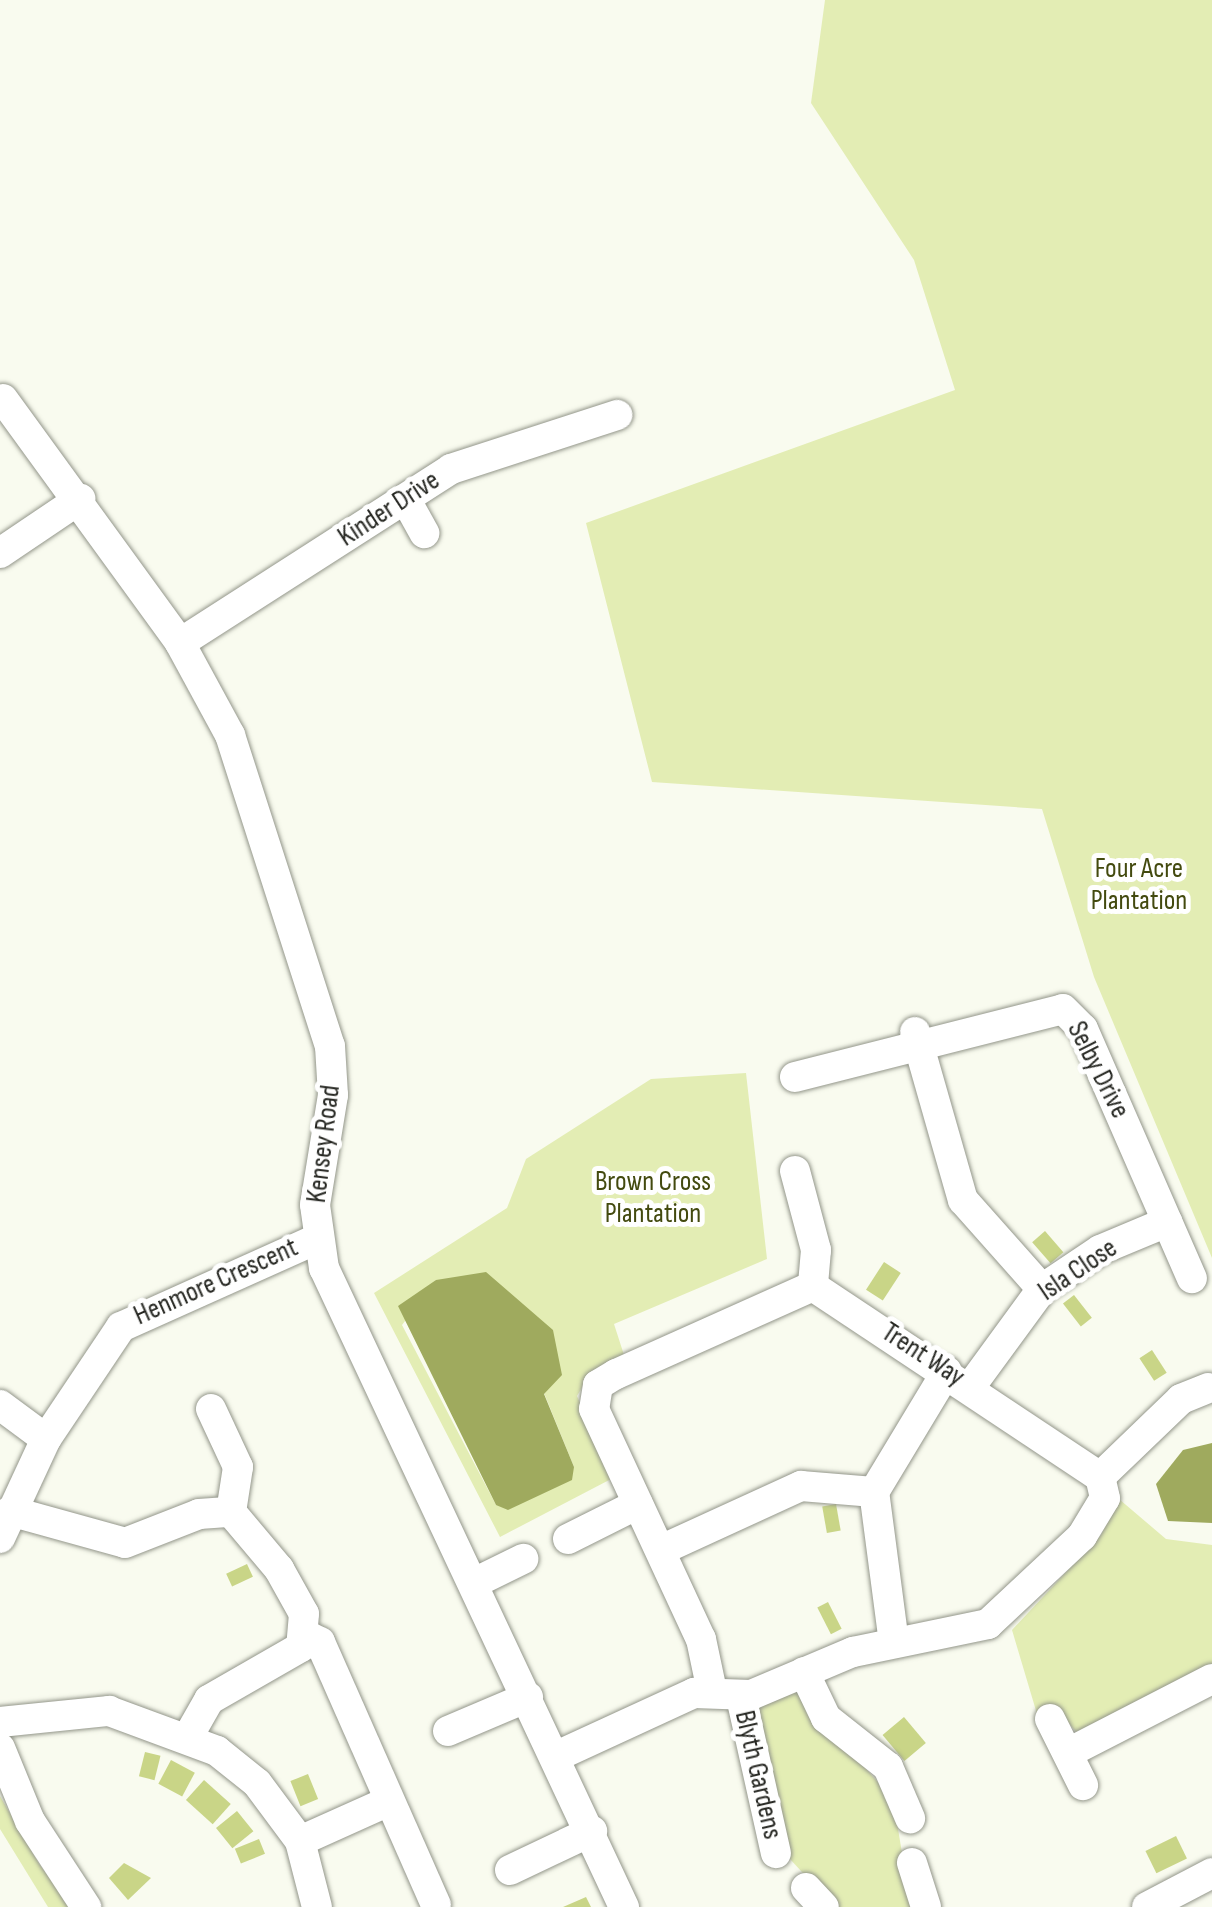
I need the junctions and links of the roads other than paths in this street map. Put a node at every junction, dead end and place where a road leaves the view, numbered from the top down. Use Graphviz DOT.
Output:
graph roads {
  1 [pos="3,399"];
  2 [pos="617,414"];
  3 [pos="80,499"];
  4 [pos="406,500"];
  5 [pos="424,533"];
  6 [pos="0,553"];
  7 [pos="180,643"];
  8 [pos="917,1038"];
  9 [pos="795,1077"];
  10 [pos="796,1171"];
  11 [pos="1166,1222"];
  12 [pos="317,1239"];
  13 [pos="1185,1264"];
  14 [pos="813,1286"];
  15 [pos="1042,1290"];
  16 [pos="959,1378"];
  17 [pos="1208,1388"];
  18 [pos="211,1409"];
  19 [pos="6,1425"];
  20 [pos="46,1439"];
  21 [pos="1100,1478"];
  22 [pos="874,1492"];
  23 [pos="638,1504"];
  24 [pos="231,1512"];
  25 [pos="5,1524"];
  26 [pos="568,1539"];
  27 [pos="660,1550"];
  28 [pos="524,1559"];
  29 [pos="474,1582"];
  30 [pos="304,1634"];
  31 [pos="894,1644"];
  32 [pos="804,1672"];
  33 [pos="1212,1679"];
  34 [pos="727,1694"];
  35 [pos="528,1697"];
  36 [pos="1050,1719"];
  37 [pos="0,1722"];
  38 [pos="447,1732"];
  39 [pos="189,1735"];
  40 [pos="1068,1754"];
  41 [pos="557,1756"];
  42 [pos="2,1759"];
  43 [pos="1083,1784"];
  44 [pos="389,1801"];
  45 [pos="910,1818"];
  46 [pos="592,1831"];
  47 [pos="300,1842"];
  48 [pos="776,1853"];
  49 [pos="912,1862"];
  50 [pos="510,1872"];
  51 [pos="1212,1873"];
  52 [pos="436,1906"];
  53 [pos="86,1907"];
  54 [pos="317,1907"];
  55 [pos="624,1907"];
  56 [pos="926,1907"];
  57 [pos="1147,1907"];
  1 -- 3 [label="street, Kensey Road"];
  2 -- 4 [label="street, Kinder Drive"];
  3 -- 6 [label="street"];
  3 -- 7 [label="street, Kensey Road"];
  4 -- 5 [label="street"];
  4 -- 7 [label="street, Kinder Drive"];
  7 -- 12 [label="street, Kensey Road"];
  8 -- 9 [label="street, Selby Drive"];
  8 -- 11 [label="street, Selby Drive"];
  8 -- 15 [label="street"];
  10 -- 14 [label="street"];
  11 -- 13 [label="street"];
  11 -- 15 [label="street, Isla Close"];
  12 -- 20 [label="street, Henmore Crescent"];
  12 -- 29 [label="street, Kensey Road"];
  14 -- 16 [label="street, Trent Way"];
  14 -- 23 [label="street"];
  15 -- 16 [label="street, Isla Close"];
  16 -- 21 [label="street, Trent Way"];
  16 -- 22 [label="street, Isla Close"];
  17 -- 21 [label="street"];
  18 -- 24 [label="street"];
  19 -- 20 [label="street"];
  20 -- 25 [label="street, Henmore Crescent"];
  21 -- 31 [label="street"];
  22 -- 27 [label="street"];
  22 -- 31 [label="street"];
  23 -- 26 [label="street"];
  23 -- 27 [label="street"];
  24 -- 25 [label="street"];
  24 -- 30 [label="street"];
  27 -- 34 [label="street"];
  28 -- 29 [label="street"];
  29 -- 35 [label="street, Kensey Road"];
  30 -- 39 [label="street"];
  30 -- 44 [label="street"];
  31 -- 32 [label="street"];
  32 -- 34 [label="street"];
  32 -- 45 [label="street"];
  33 -- 40 [label="street"];
  34 -- 41 [label="street"];
  34 -- 48 [label="street, Blyth Gardens"];
  35 -- 38 [label="street"];
  35 -- 41 [label="street, Kensey Road"];
  36 -- 40 [label="street"];
  37 -- 39 [label="street"];
  39 -- 47 [label="street"];
  40 -- 43 [label="street"];
  41 -- 46 [label="street, Kensey Road"];
  42 -- 53 [label="street"];
  44 -- 47 [label="street"];
  44 -- 52 [label="street"];
  46 -- 50 [label="street"];
  46 -- 55 [label="street, Kensey Road"];
  47 -- 54 [label="street"];
  49 -- 56 [label="street"];
  51 -- 57 [label="street"];
}
